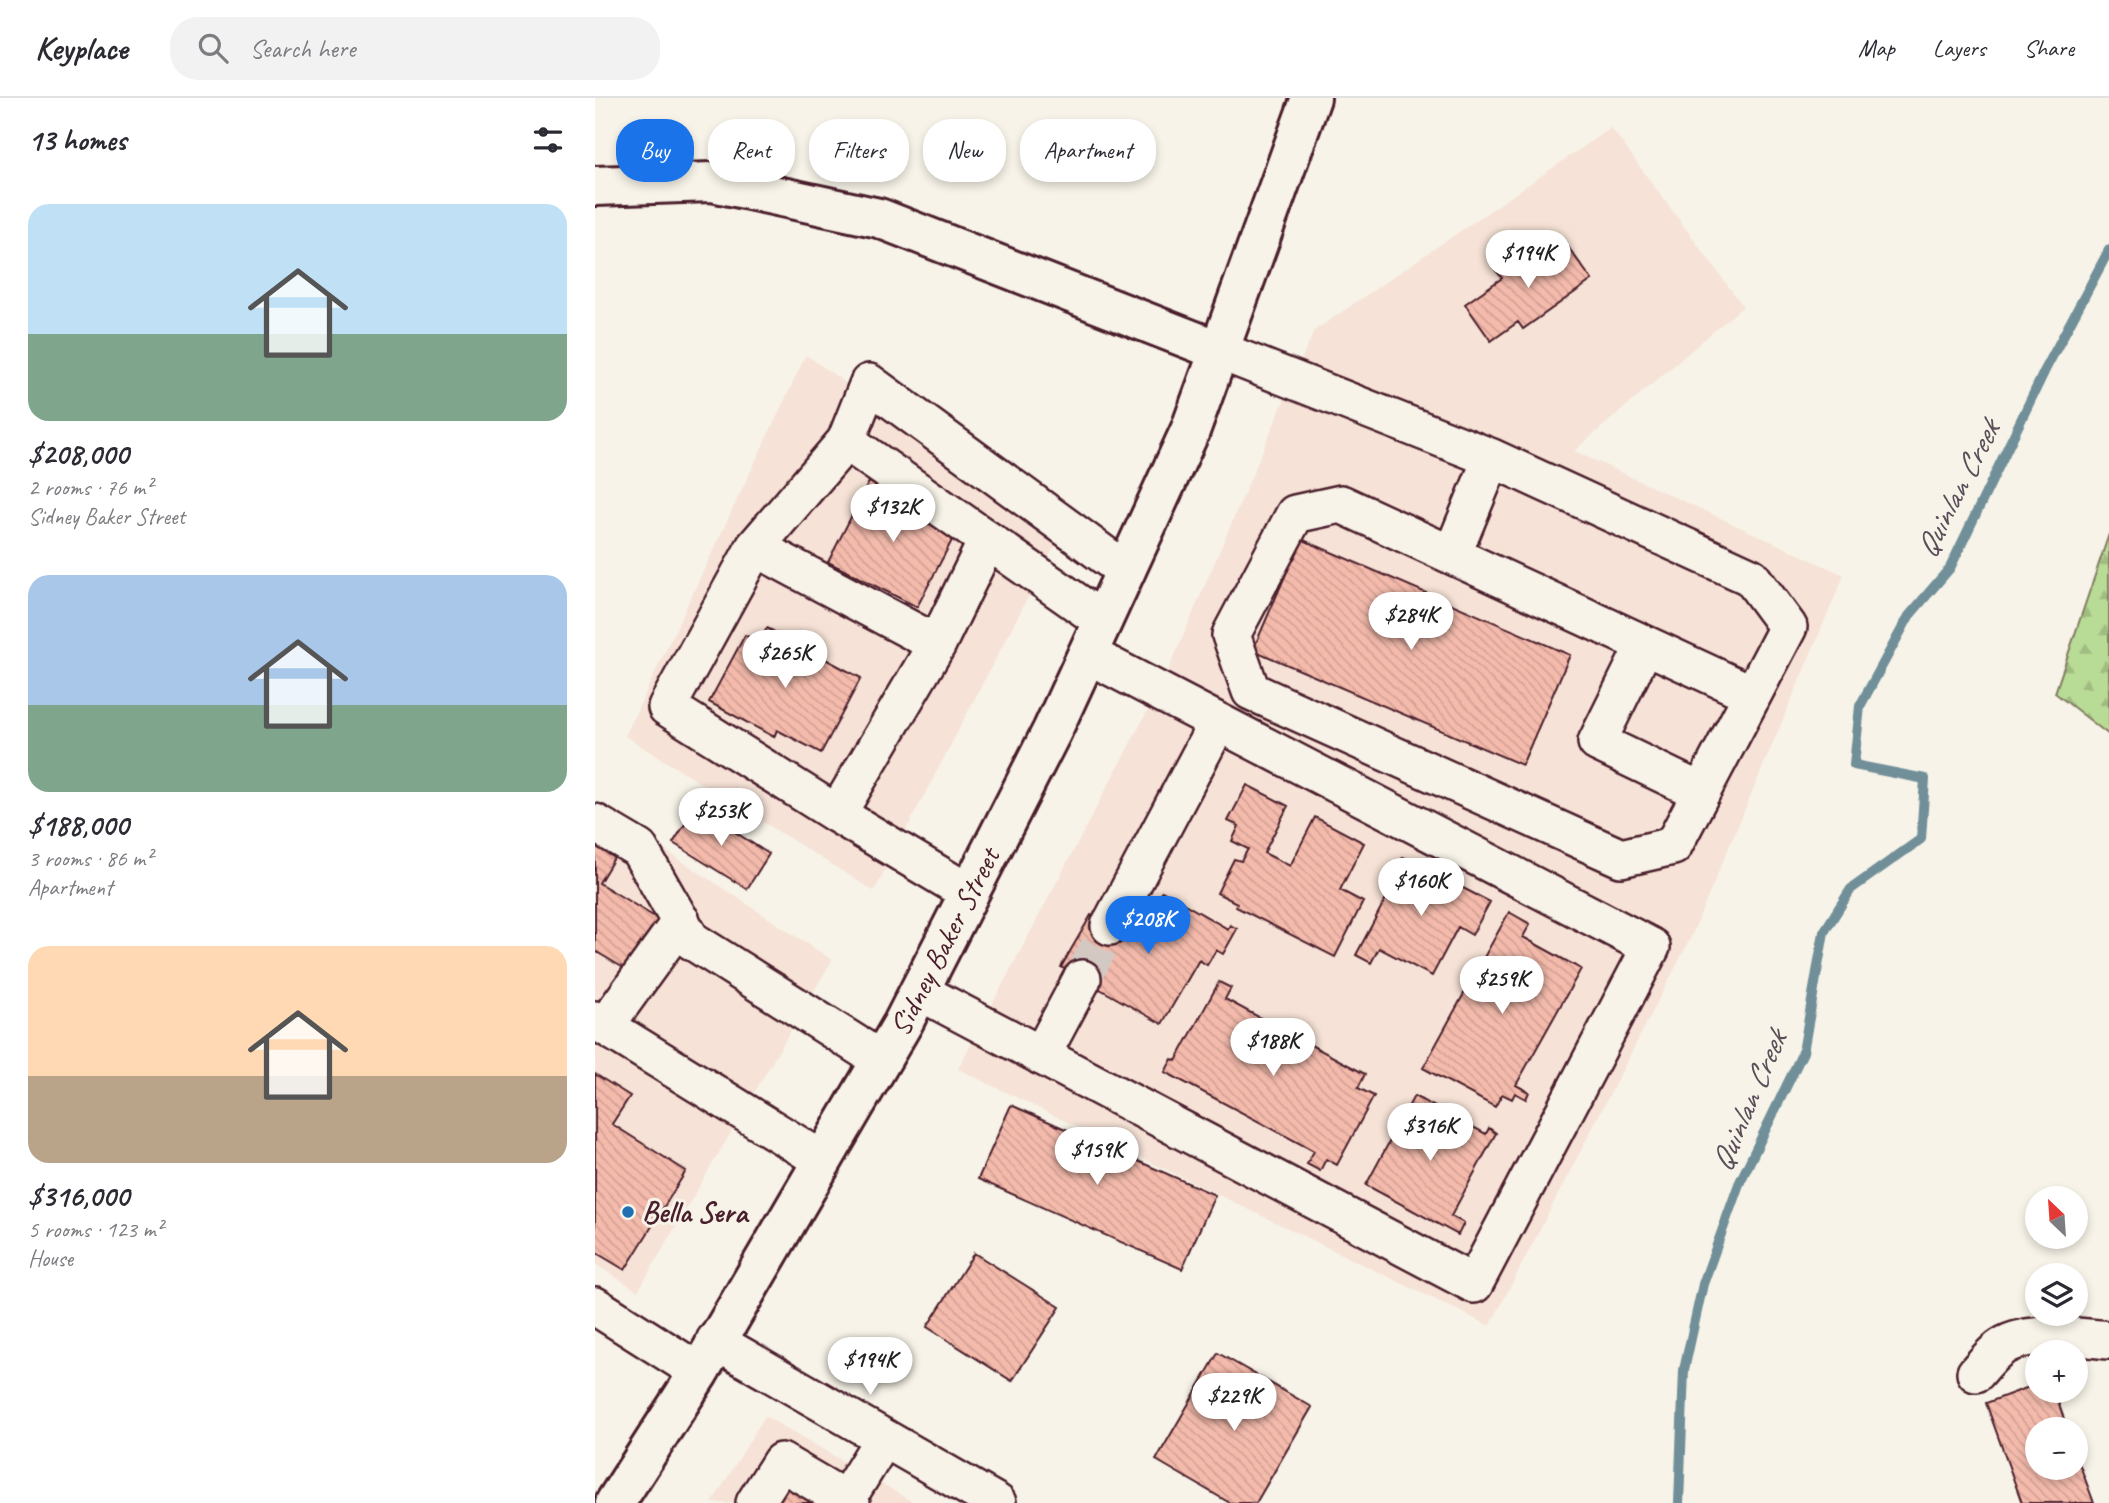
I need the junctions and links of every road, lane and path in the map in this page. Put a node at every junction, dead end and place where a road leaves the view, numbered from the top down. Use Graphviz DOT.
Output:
graph roads {
  1 [pos="1311,98"];
  2 [pos="595,186"];
  3 [pos="1220,351"];
  4 [pos="846,441"];
  5 [pos="1492,458"];
  6 [pos="987,541"];
  7 [pos="755,547"];
  8 [pos="1451,555"];
  9 [pos="1126,571"];
  10 [pos="1095,638"];
  11 [pos="937,644"];
  12 [pos="1644,645"];
  13 [pos="1752,694"];
  14 [pos="1219,722"];
  15 [pos="1701,792"];
  16 [pos="837,814"];
  17 [pos="595,823"];
  18 [pos="969,893"];
  19 [pos="681,921"];
  20 [pos="1110,926"];
  21 [pos="1082,979"];
  22 [pos="919,992"];
  23 [pos="600,1023"];
  24 [pos="1041,1056"];
  25 [pos="881,1060"];
  26 [pos="822,1160"];
  27 [pos="595,1306"];
  28 [pos="2109,1340"];
  29 [pos="707,1356"];
  30 [pos="1976,1373"];
  31 [pos="884,1438"];
  32 [pos="847,1502"];
  33 [pos="615,1503"];
  34 [pos="755,1503"];
  35 [pos="997,1503"];
  1 -- 3 [label="main road, Sidney Baker Street"];
  2 -- 3 [label="main road"];
  3 -- 5 [label="street"];
  3 -- 9 [label="main road, Sidney Baker Street"];
  4 -- 6 [label="street"];
  4 -- 7 [label="street"];
  4 -- 9 [label="street"];
  5 -- 8 [label="street"];
  5 -- 13 [label="street"];
  6 -- 10 [label="street"];
  6 -- 11 [label="street"];
  7 -- 11 [label="street"];
  7 -- 16 [label="street"];
  8 -- 12 [label="street"];
  8 -- 15 [label="street"];
  9 -- 10 [label="main road, Sidney Baker Street"];
  10 -- 14 [label="street"];
  10 -- 18 [label="main road, Sidney Baker Street"];
  11 -- 16 [label="street"];
  12 -- 13 [label="street"];
  12 -- 15 [label="street"];
  13 -- 15 [label="street"];
  14 -- 20 [label="street"];
  14 -- 24 [label="street"];
  16 -- 18 [label="street"];
  17 -- 19 [label="street"];
  18 -- 22 [label="main road, Sidney Baker Street"];
  19 -- 23 [label="street"];
  19 -- 25 [label="street"];
  21 -- 24 [label="street"];
  22 -- 24 [label="street"];
  22 -- 25 [label="main road, Sidney Baker Street"];
  23 -- 26 [label="street"];
  25 -- 26 [label="main road, Sidney Baker Street"];
  26 -- 29 [label="main road, Sidney Baker Street"];
  27 -- 29 [label="street"];
  28 -- 30 [label="street"];
  29 -- 31 [label="street"];
  29 -- 33 [label="main road, Sidney Baker Street"];
  31 -- 32 [label="street"];
  31 -- 35 [label="street"];
  32 -- 34 [label="street"];
}
